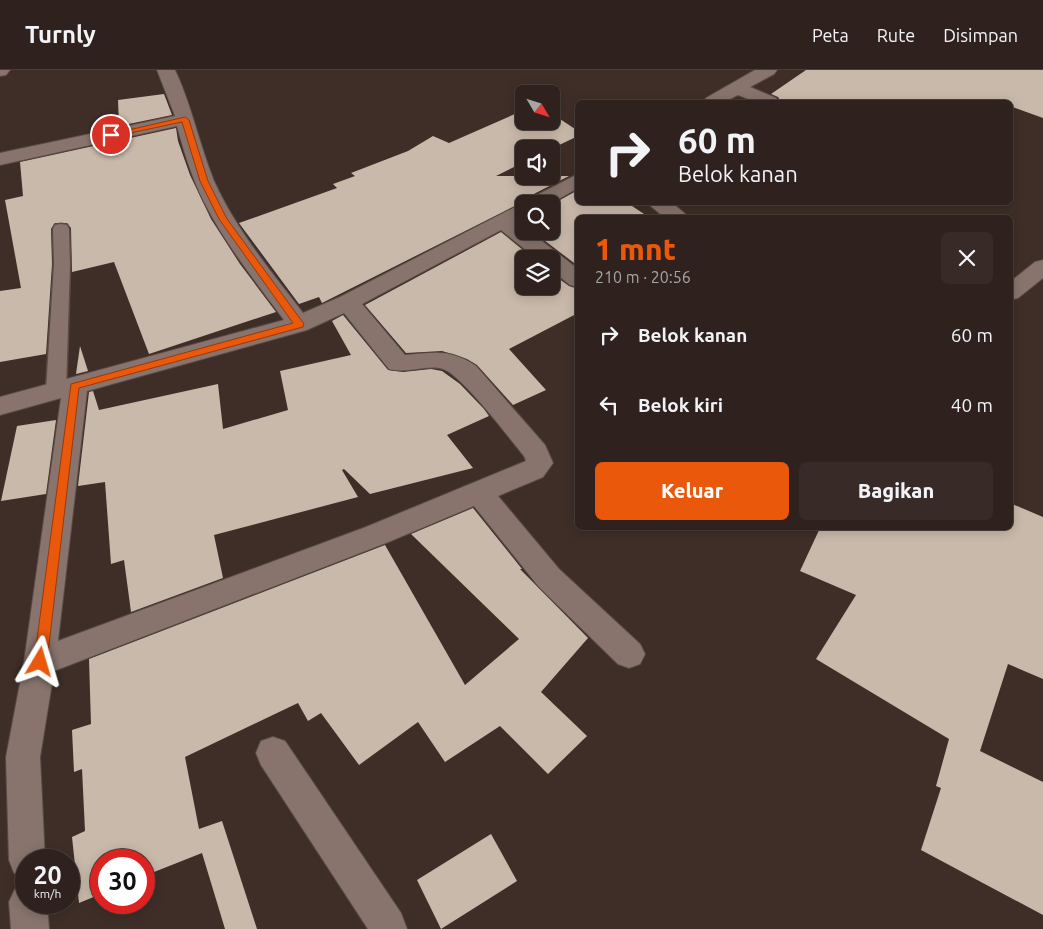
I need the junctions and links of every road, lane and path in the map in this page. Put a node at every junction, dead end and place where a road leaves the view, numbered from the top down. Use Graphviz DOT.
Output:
graph roads {
  1 [pos="166,70"];
  2 [pos="768,70"];
  3 [pos="737,88"];
  4 [pos="716,100"];
  5 [pos="765,100"];
  6 [pos="185,120"];
  7 [pos="0,159"];
  8 [pos="575,182"];
  9 [pos="550,195"];
  10 [pos="660,205"];
  11 [pos="515,215"];
  12 [pos="676,215"];
  13 [pos="503,221"];
  14 [pos="60,229"];
  15 [pos="540,250"];
  16 [pos="560,266"];
  17 [pos="1043,267"];
  18 [pos="575,278"];
  19 [pos="1013,291"];
  20 [pos="348,302"];
  21 [pos="299,324"];
  22 [pos="65,388"];
  23 [pos="0,406"];
  24 [pos="479,494"];
  25 [pos="629,654"];
  26 [pos="40,662"];
  27 [pos="274,753"];
  28 [pos="26,849"];
  29 [pos="29,914"];
  30 [pos="30,929"];
  31 [pos="388,929"];
  1 -- 6 [label="street"];
  2 -- 3 [label="street"];
  3 -- 4 [label="street"];
  3 -- 5 [label="street"];
  6 -- 7 [label="street"];
  6 -- 21 [label="street"];
  8 -- 9 [label="street"];
  10 -- 12 [label="street"];
  11 -- 13 [label="street"];
  13 -- 15 [label="street"];
  13 -- 20 [label="street"];
  14 -- 22 [label="lane"];
  16 -- 18 [label="street"];
  17 -- 19 [label="street"];
  20 -- 21 [label="street"];
  20 -- 24 [label="street"];
  21 -- 22 [label="street"];
  22 -- 23 [label="street"];
  22 -- 26 [label="street"];
  24 -- 25 [label="street"];
  24 -- 26 [label="street"];
  26 -- 28 [label="street"];
  27 -- 31 [label="street"];
  29 -- 30 [label="street"];
}
